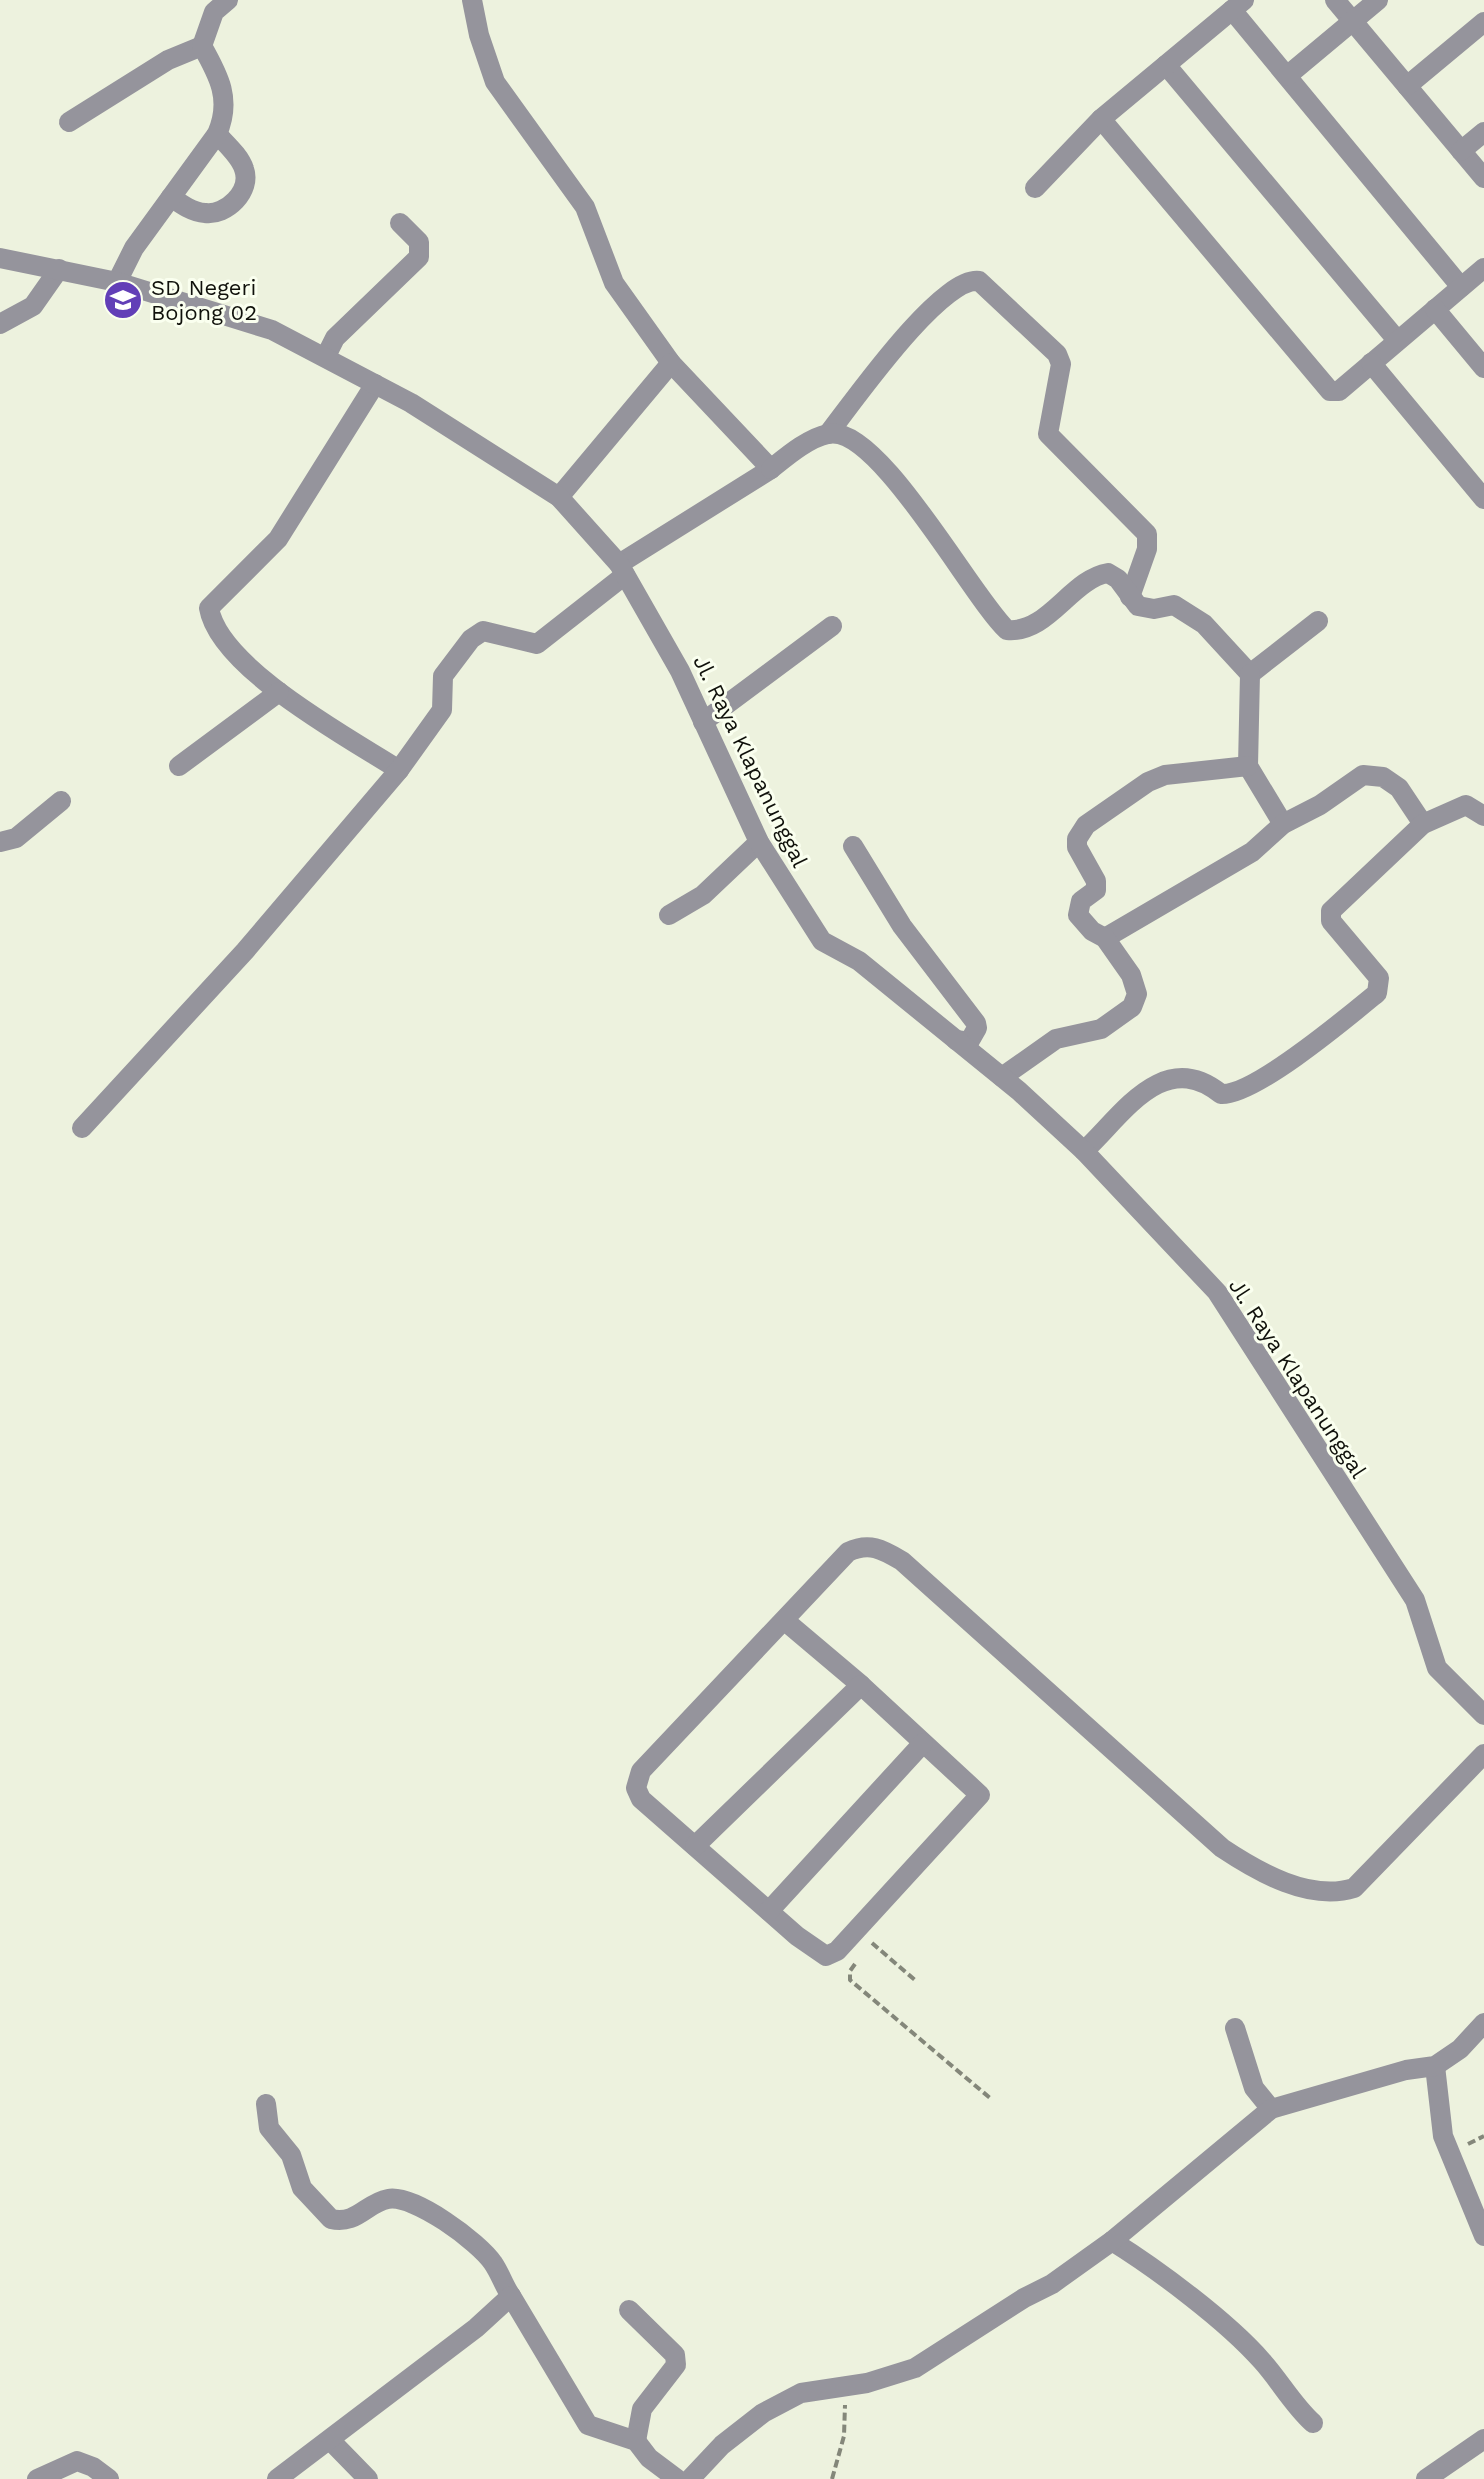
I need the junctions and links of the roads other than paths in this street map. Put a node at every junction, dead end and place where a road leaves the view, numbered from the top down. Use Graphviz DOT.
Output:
graph roads {
  1 [pos="228,0"];
  2 [pos="472,0"];
  3 [pos="1335,0"];
  4 [pos="1378,0"];
  5 [pos="1238,5"];
  6 [pos="1353,21"];
  7 [pos="1484,22"];
  8 [pos="202,46"];
  9 [pos="1166,65"];
  10 [pos="1287,76"];
  11 [pos="1407,86"];
  12 [pos="1101,119"];
  13 [pos="69,122"];
  14 [pos="1484,132"];
  15 [pos="217,134"];
  16 [pos="1461,151"];
  17 [pos="1484,178"];
  18 [pos="1035,188"];
  19 [pos="171,197"];
  20 [pos="400,223"];
  21 [pos="0,258"];
  22 [pos="1484,268"];
  23 [pos="59,269"];
  24 [pos="117,282"];
  25 [pos="1461,287"];
  26 [pos="1435,309"];
  27 [pos="0,324"];
  28 [pos="1397,340"];
  29 [pos="326,356"];
  30 [pos="671,363"];
  31 [pos="1371,363"];
  32 [pos="1484,368"];
  33 [pos="375,384"];
  34 [pos="828,434"];
  35 [pos="771,469"];
  36 [pos="559,497"];
  37 [pos="1484,499"];
  38 [pos="622,570"];
  39 [pos="1130,597"];
  40 [pos="1318,621"];
  41 [pos="832,626"];
  42 [pos="1250,674"];
  43 [pos="279,692"];
  44 [pos="703,722"];
  45 [pos="179,766"];
  46 [pos="1248,766"];
  47 [pos="399,770"];
  48 [pos="61,801"];
  49 [pos="1478,805"];
  50 [pos="1283,824"];
  51 [pos="1423,824"];
  52 [pos="0,842"];
  53 [pos="759,842"];
  54 [pos="853,846"];
  55 [pos="669,915"];
  56 [pos="1105,938"];
  57 [pos="956,1040"];
  58 [pos="1002,1077"];
  59 [pos="82,1128"];
  60 [pos="1084,1151"];
  61 [pos="784,1620"];
  62 [pos="861,1685"];
  63 [pos="1484,1715"];
  64 [pos="923,1743"];
  65 [pos="1484,1754"];
  66 [pos="695,1846"];
  67 [pos="769,1911"];
  68 [pos="1484,2023"];
  69 [pos="1235,2028"];
  70 [pos="1435,2066"];
  71 [pos="266,2104"];
  72 [pos="1271,2109"];
  73 [pos="1484,2236"];
  74 [pos="1112,2241"];
  75 [pos="511,2296"];
  76 [pos="629,2310"];
  77 [pos="1313,2423"];
  78 [pos="1484,2439"];
  79 [pos="331,2441"];
  80 [pos="636,2441"];
  81 [pos="37,2479"];
  82 [pos="109,2479"];
  83 [pos="277,2479"];
  84 [pos="368,2479"];
  85 [pos="677,2479"];
  86 [pos="690,2479"];
  87 [pos="1426,2479"];
  1 -- 8 [label="street"];
  2 -- 30 [label="street"];
  3 -- 6 [label="street"];
  4 -- 6 [label="street"];
  5 -- 9 [label="street"];
  5 -- 10 [label="street"];
  6 -- 10 [label="street"];
  6 -- 11 [label="street"];
  7 -- 11 [label="street"];
  8 -- 13 [label="street"];
  8 -- 15 [label="street"];
  9 -- 12 [label="street"];
  9 -- 28 [label="street"];
  10 -- 25 [label="street"];
  11 -- 16 [label="street"];
  12 -- 18 [label="street"];
  12 -- 31 [label="street"];
  14 -- 16 [label="street"];
  15 -- 19 [label="street"];
  15 -- 19 [label="street"];
  16 -- 17 [label="street"];
  19 -- 24 [label="street"];
  20 -- 29 [label="street"];
  21 -- 23 [label="street, Jl. Raya Klapanunggal"];
  22 -- 25 [label="street"];
  23 -- 24 [label="street, Jl. Raya Klapanunggal"];
  23 -- 27 [label="street"];
  24 -- 29 [label="street, Jl. Raya Klapanunggal"];
  25 -- 26 [label="street"];
  26 -- 28 [label="street"];
  26 -- 32 [label="street"];
  28 -- 31 [label="street"];
  29 -- 33 [label="street, Jl. Raya Klapanunggal"];
  30 -- 35 [label="street"];
  30 -- 36 [label="street"];
  31 -- 37 [label="street"];
  33 -- 36 [label="street, Jl. Raya Klapanunggal"];
  33 -- 43 [label="street"];
  34 -- 35 [label="street"];
  34 -- 39 [label="street"];
  34 -- 39 [label="street"];
  35 -- 38 [label="street"];
  36 -- 38 [label="street, Jl. Raya Klapanunggal"];
  38 -- 44 [label="street, Jl. Raya Klapanunggal"];
  38 -- 47 [label="street"];
  39 -- 42 [label="street"];
  40 -- 42 [label="street"];
  41 -- 44 [label="street"];
  42 -- 46 [label="street"];
  43 -- 45 [label="street"];
  43 -- 47 [label="street"];
  44 -- 53 [label="street, Jl. Raya Klapanunggal"];
  46 -- 50 [label="street"];
  46 -- 56 [label="street"];
  47 -- 59 [label="street"];
  48 -- 52 [label="street"];
  49 -- 51 [label="street"];
  50 -- 51 [label="street"];
  50 -- 56 [label="street"];
  51 -- 60 [label="street"];
  53 -- 55 [label="street"];
  53 -- 57 [label="street, Jl. Raya Klapanunggal"];
  54 -- 57 [label="street"];
  56 -- 58 [label="street"];
  57 -- 58 [label="street, Jl. Raya Klapanunggal"];
  58 -- 60 [label="street, Jl. Raya Klapanunggal"];
  60 -- 63 [label="street, Jl. Raya Klapanunggal"];
  61 -- 62 [label="street"];
  61 -- 65 [label="street"];
  61 -- 66 [label="street"];
  62 -- 64 [label="street"];
  62 -- 66 [label="street"];
  64 -- 67 [label="street"];
  64 -- 67 [label="street"];
  66 -- 67 [label="street"];
  68 -- 70 [label="street"];
  69 -- 72 [label="street"];
  70 -- 72 [label="street"];
  70 -- 73 [label="street"];
  71 -- 75 [label="street"];
  72 -- 74 [label="street"];
  74 -- 77 [label="street"];
  74 -- 86 [label="street"];
  75 -- 79 [label="street"];
  75 -- 80 [label="street"];
  76 -- 80 [label="street"];
  78 -- 87 [label="street"];
  79 -- 83 [label="street"];
  79 -- 84 [label="street"];
  80 -- 85 [label="street"];
  81 -- 82 [label="street"];
}
